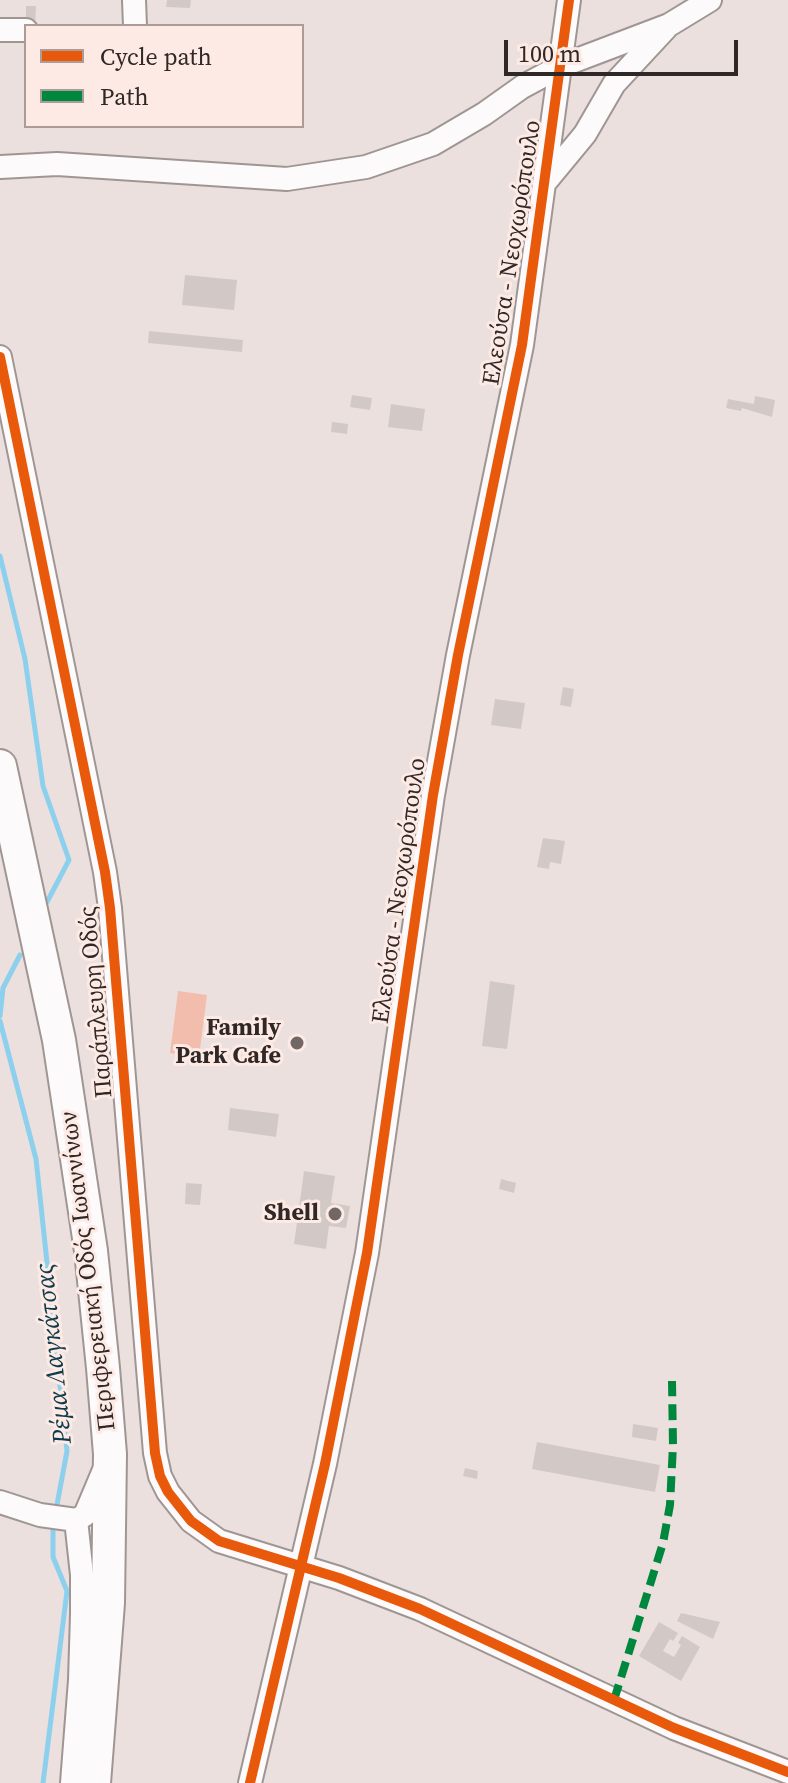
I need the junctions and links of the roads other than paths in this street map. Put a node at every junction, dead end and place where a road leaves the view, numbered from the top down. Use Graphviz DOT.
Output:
graph roads {
  1 [pos="134,0"];
  2 [pos="569,0"];
  3 [pos="710,0"];
  4 [pos="135,24"];
  5 [pos="669,25"];
  6 [pos="0,30"];
  7 [pos="24,30"];
  8 [pos="561,66"];
  9 [pos="0,167"];
  10 [pos="546,182"];
  11 [pos="0,357"];
  12 [pos="0,766"];
  13 [pos="110,1454"];
  14 [pos="0,1502"];
  15 [pos="70,1519"];
  16 [pos="302,1567"];
  17 [pos="788,1772"];
  18 [pos="72,1783"];
  19 [pos="94,1783"];
  20 [pos="250,1783"];
  1 -- 4 [label="street"];
  2 -- 8 [label="street, Ελεούσα - Νεοχωρόπουλο"];
  3 -- 5 [label="street"];
  5 -- 8 [label="street"];
  5 -- 10 [label="street"];
  6 -- 7 [label="street"];
  8 -- 9 [label="street"];
  8 -- 10 [label="street, Ελεούσα - Νεοχωρόπουλο"];
  10 -- 16 [label="street, Ελεούσα - Νεοχωρόπουλο"];
  11 -- 16 [label="street, Παράπλευρη Οδός"];
  12 -- 13 [label="highway, Περιφερειακή Οδός Ιωαννίνων"];
  13 -- 15 [label="street"];
  13 -- 19 [label="highway, Περιφερειακή Οδός Ιωαννίνων"];
  14 -- 15 [label="street"];
  15 -- 18 [label="street"];
  16 -- 17 [label="street, Παράπλευρη Οδός"];
  16 -- 20 [label="street, Ελεούσα - Νεοχωρόπουλο"];
}
